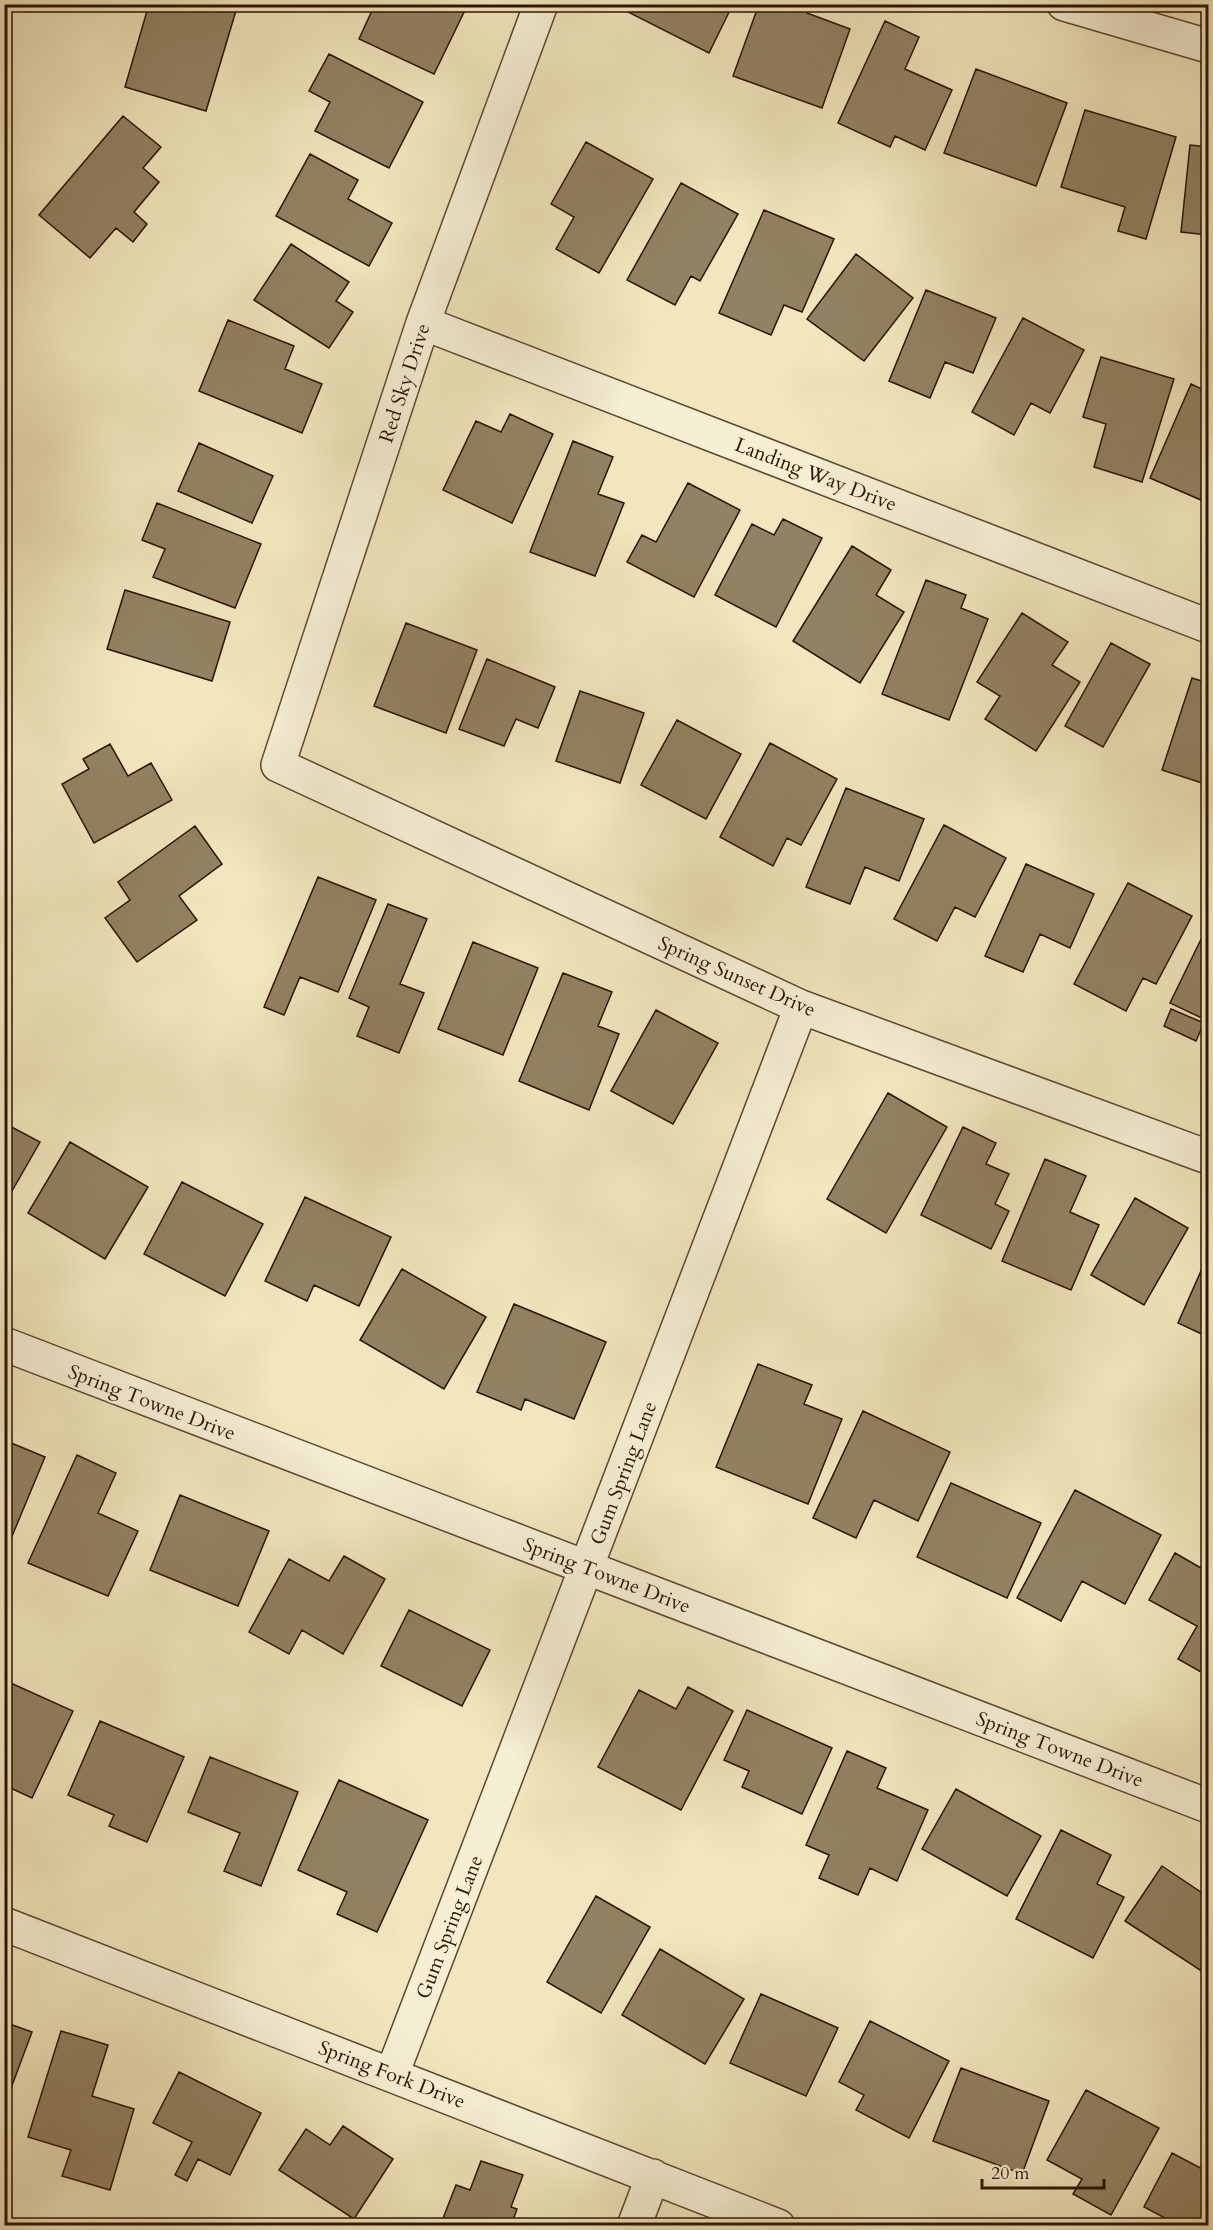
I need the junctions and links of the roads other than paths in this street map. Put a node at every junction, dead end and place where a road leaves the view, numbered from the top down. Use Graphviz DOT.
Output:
graph roads {
  1 [pos="541,4"];
  2 [pos="1064,4"];
  3 [pos="1209,46"];
  4 [pos="423,323"];
  5 [pos="1209,626"];
  6 [pos="278,765"];
  7 [pos="801,1007"];
  8 [pos="1209,1157"];
  9 [pos="4,1344"];
  10 [pos="587,1567"];
  11 [pos="1209,1806"];
  12 [pos="4,1924"];
  13 [pos="392,2074"];
  14 [pos="653,2176"];
  15 [pos="634,2226"];
  16 [pos="778,2226"];
  1 -- 4 [label="street, Red Sky Drive"];
  2 -- 3 [label="street"];
  4 -- 5 [label="street, Landing Way Drive"];
  4 -- 6 [label="street, Red Sky Drive"];
  6 -- 7 [label="street, Spring Sunset Drive"];
  7 -- 8 [label="street, Spring Sunset Drive"];
  7 -- 10 [label="street, Gum Spring Lane"];
  9 -- 10 [label="street, Spring Towne Drive"];
  10 -- 11 [label="street, Spring Towne Drive"];
  10 -- 13 [label="street, Gum Spring Lane"];
  12 -- 13 [label="street, Spring Fork Drive"];
  13 -- 14 [label="street, Spring Fork Drive"];
  14 -- 15 [label="street"];
  14 -- 16 [label="street, Spring Fork Drive"];
}
